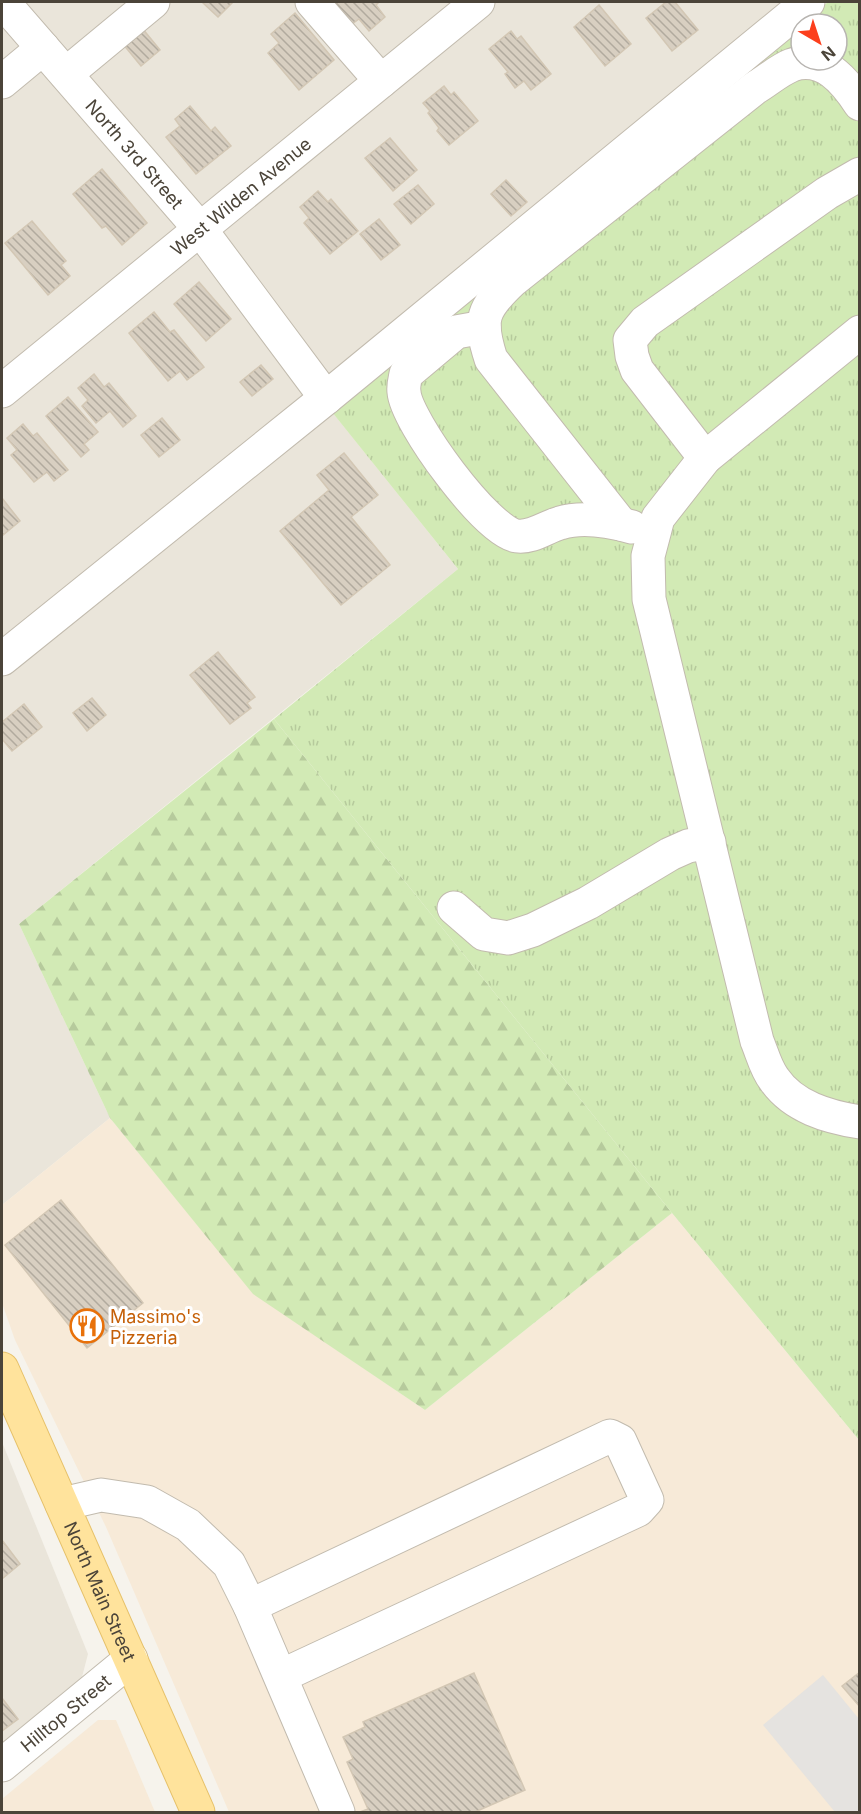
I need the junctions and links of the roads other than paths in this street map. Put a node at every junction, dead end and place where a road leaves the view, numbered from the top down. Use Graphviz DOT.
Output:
graph roads {
  1 [pos="3,2"];
  2 [pos="153,2"];
  3 [pos="312,2"];
  4 [pos="478,2"];
  5 [pos="791,7"];
  6 [pos="43,48"];
  7 [pos="66,74"];
  8 [pos="381,81"];
  9 [pos="2,82"];
  10 [pos="856,82"];
  11 [pos="860,174"];
  12 [pos="200,229"];
  13 [pos="484,327"];
  14 [pos="860,332"];
  15 [pos="2,391"];
  16 [pos="326,398"];
  17 [pos="705,458"];
  18 [pos="621,524"];
  19 [pos="654,532"];
  20 [pos="2,659"];
  21 [pos="709,842"];
  22 [pos="454,908"];
  23 [pos="860,1122"];
  24 [pos="2,1369"];
  25 [pos="62,1504"];
  26 [pos="250,1606"];
  27 [pos="131,1659"];
  28 [pos="281,1676"];
  29 [pos="2,1765"];
  30 [pos="198,1812"];
  31 [pos="338,1812"];
  1 -- 6 [label="street, North 3rd Street"];
  2 -- 7 [label="street"];
  3 -- 8 [label="street"];
  4 -- 8 [label="street, West Wilden Avenue"];
  5 -- 16 [label="street"];
  6 -- 7 [label="street, North 3rd Street"];
  6 -- 9 [label="street"];
  7 -- 12 [label="street, North 3rd Street"];
  8 -- 12 [label="street, West Wilden Avenue"];
  10 -- 13 [label="street"];
  11 -- 17 [label="street"];
  12 -- 15 [label="street, West Wilden Avenue"];
  12 -- 16 [label="street, North 3rd Street"];
  13 -- 18 [label="street"];
  13 -- 18 [label="street"];
  14 -- 17 [label="street"];
  16 -- 20 [label="street"];
  17 -- 19 [label="street"];
  18 -- 19 [label="street"];
  19 -- 21 [label="street"];
  21 -- 22 [label="street"];
  21 -- 23 [label="street"];
  24 -- 25 [label="main road, North Main Street"];
  25 -- 26 [label="street"];
  25 -- 27 [label="main road, North Main Street"];
  26 -- 28 [label="street"];
  26 -- 28 [label="street"];
  27 -- 29 [label="street, Hilltop Street"];
  27 -- 30 [label="main road, North Main Street"];
  28 -- 31 [label="street"];
}
